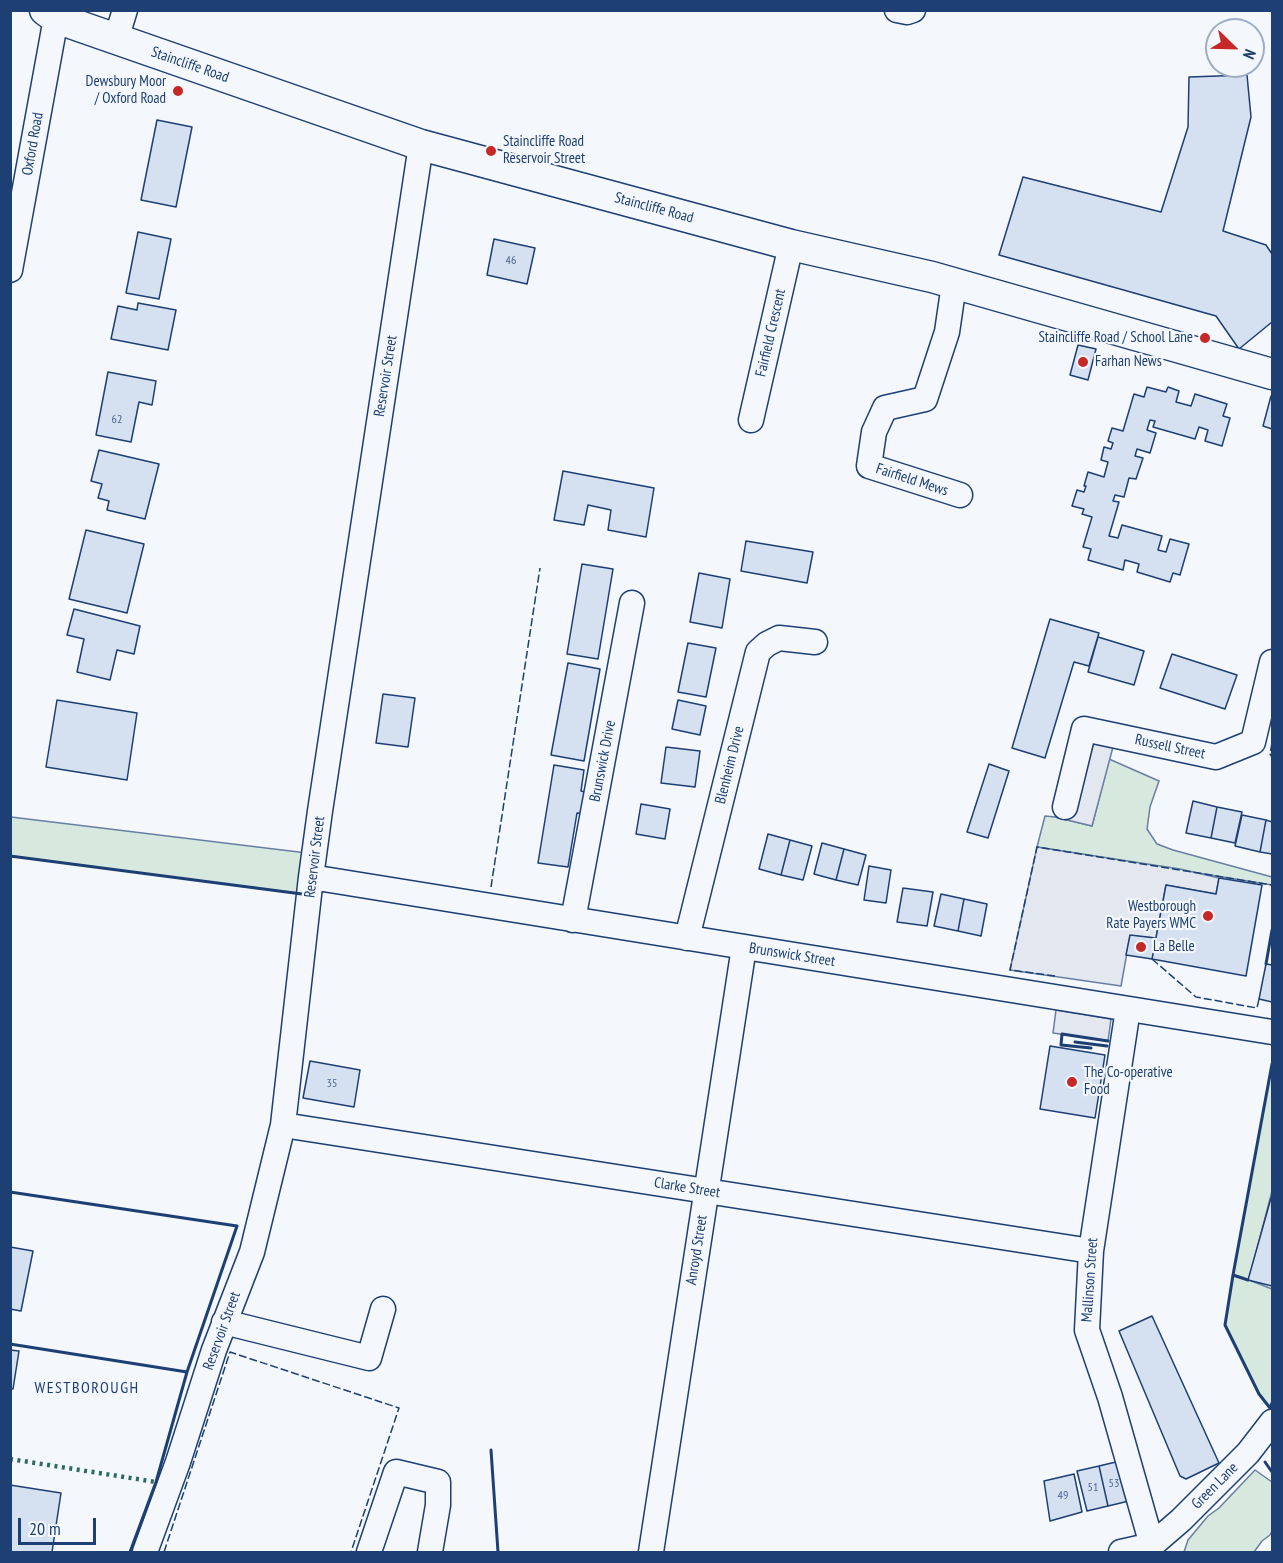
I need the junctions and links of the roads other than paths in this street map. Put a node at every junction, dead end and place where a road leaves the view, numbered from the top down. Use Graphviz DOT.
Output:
graph roads {
  1 [pos="125,10"];
  2 [pos="897,10"];
  3 [pos="913,10"];
  4 [pos="51,14"];
  5 [pos="116,39"];
  6 [pos="421,145"];
  7 [pos="791,245"];
  8 [pos="10,270"];
  9 [pos="954,284"];
  10 [pos="1272,374"];
  11 [pos="751,420"];
  12 [pos="960,495"];
  13 [pos="632,603"];
  14 [pos="815,642"];
  15 [pos="1272,662"];
  16 [pos="1065,807"];
  17 [pos="311,877"];
  18 [pos="573,920"];
  19 [pos="687,938"];
  20 [pos="744,947"];
  21 [pos="1128,1009"];
  22 [pos="1272,1032"];
  23 [pos="283,1125"];
  24 [pos="706,1191"];
  25 [pos="1091,1251"];
  26 [pos="383,1309"];
  27 [pos="224,1322"];
  28 [pos="1272,1422"];
  29 [pos="1152,1549"];
  30 [pos="145,1552"];
  31 [pos="369,1552"];
  32 [pos="430,1552"];
  33 [pos="651,1552"];
  34 [pos="1121,1552"];
  1 -- 5 [label="street"];
  2 -- 3 [label="street"];
  4 -- 5 [label="street, Staincliffe Road"];
  4 -- 8 [label="street, Oxford Road"];
  5 -- 6 [label="street, Staincliffe Road"];
  6 -- 7 [label="street, Staincliffe Road"];
  6 -- 17 [label="street, Reservoir Street"];
  7 -- 9 [label="street, Staincliffe Road"];
  7 -- 11 [label="street, Fairfield Crescent"];
  9 -- 10 [label="street, Staincliffe Road"];
  9 -- 12 [label="street, Fairfield Mews"];
  13 -- 18 [label="street, Brunswick Drive"];
  14 -- 19 [label="street, Blenheim Drive"];
  15 -- 16 [label="street, Russell Street"];
  17 -- 18 [label="street, Brunswick Street"];
  17 -- 23 [label="street, Reservoir Street"];
  18 -- 19 [label="street, Brunswick Street"];
  19 -- 20 [label="street, Brunswick Street"];
  20 -- 21 [label="street, Brunswick Street"];
  20 -- 24 [label="street, Anroyd Street"];
  21 -- 22 [label="street, Brunswick Street"];
  21 -- 25 [label="street, Mallinson Street"];
  23 -- 24 [label="street, Clarke Street"];
  23 -- 27 [label="street, Reservoir Street"];
  24 -- 25 [label="street, Clarke Street"];
  24 -- 33 [label="street, Anroyd Street"];
  25 -- 29 [label="street, Mallinson Street"];
  26 -- 27 [label="street"];
  27 -- 30 [label="street, Reservoir Street"];
  28 -- 29 [label="street, Green Lane"];
  29 -- 34 [label="street"];
  31 -- 32 [label="street"];
}
